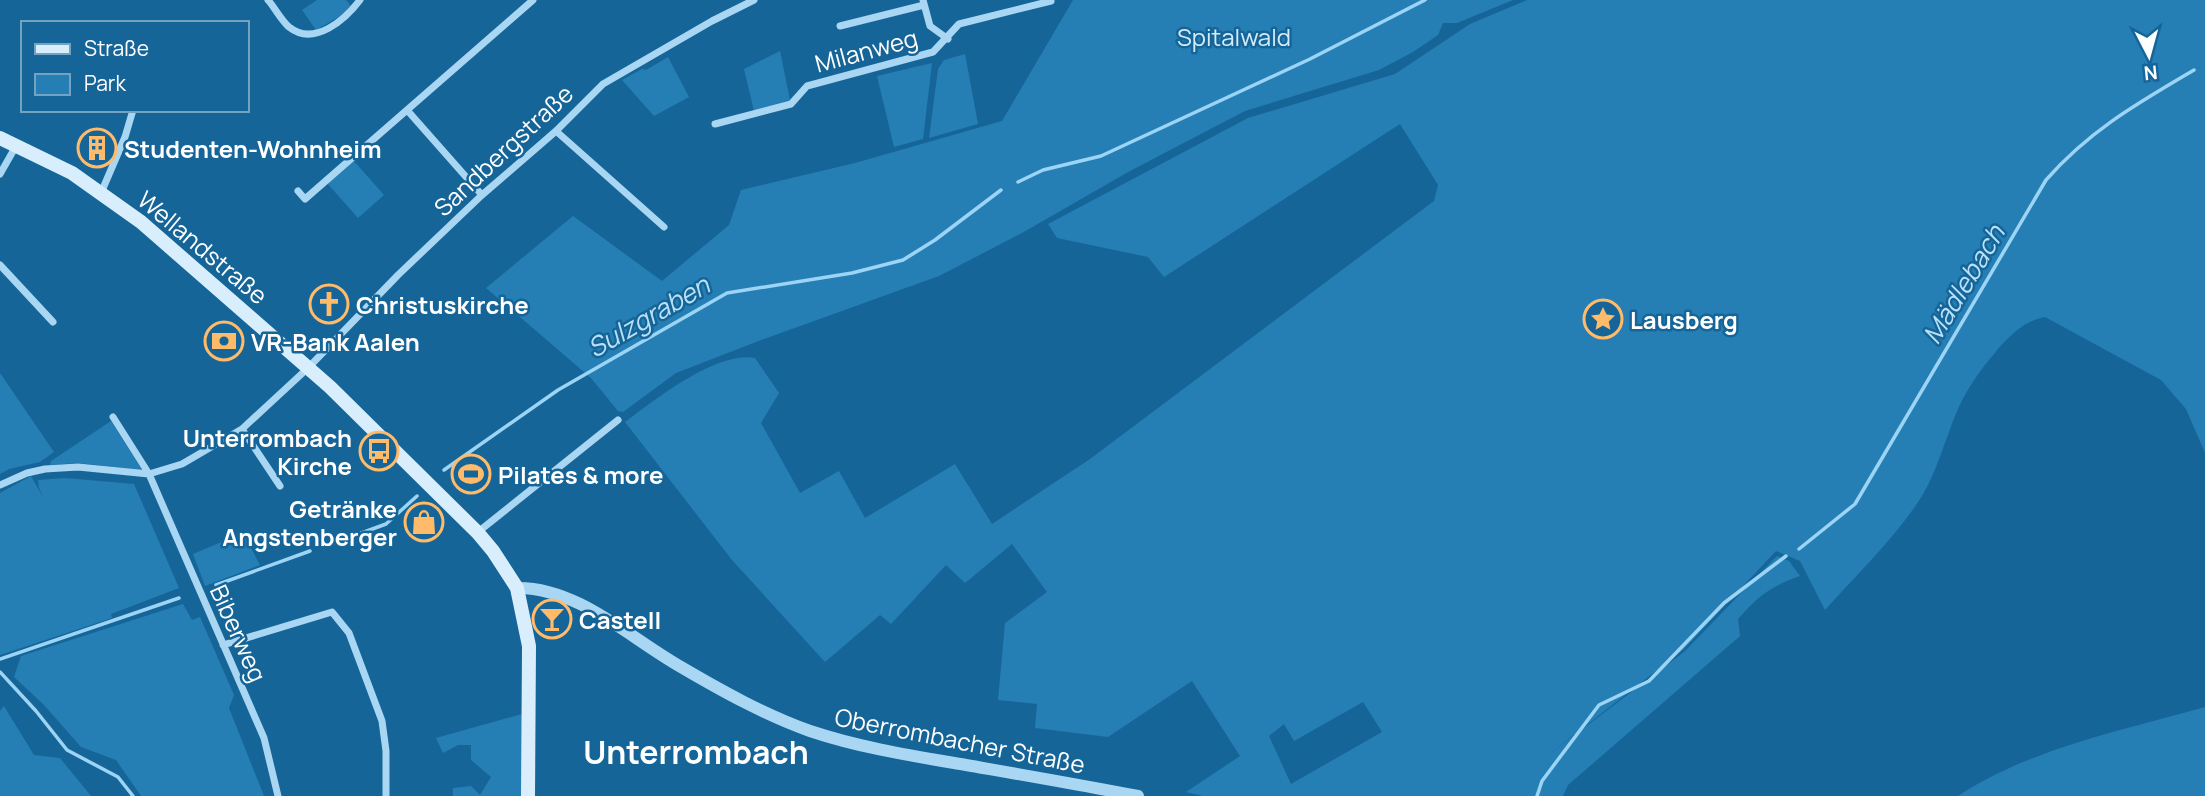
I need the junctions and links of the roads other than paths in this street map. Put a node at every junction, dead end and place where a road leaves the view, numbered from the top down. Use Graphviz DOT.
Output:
graph roads {
  1 [pos="268,0"];
  2 [pos="360,0"];
  3 [pos="533,0"];
  4 [pos="754,0"];
  5 [pos="1051,1"];
  6 [pos="924,3"];
  7 [pos="839,26"];
  8 [pos="948,38"];
  9 [pos="407,110"];
  10 [pos="132,112"];
  11 [pos="715,124"];
  12 [pos="556,131"];
  13 [pos="0,138"];
  14 [pos="16,145"];
  15 [pos="0,174"];
  16 [pos="298,191"];
  17 [pos="101,192"];
  18 [pos="482,195"];
  19 [pos="664,227"];
  20 [pos="0,265"];
  21 [pos="53,322"];
  22 [pos="308,368"];
  23 [pos="113,417"];
  24 [pos="618,420"];
  25 [pos="242,429"];
  26 [pos="149,474"];
  27 [pos="0,485"];
  28 [pos="280,486"];
  29 [pos="478,533"];
  30 [pos="517,588"];
  31 [pos="223,645"];
  32 [pos="278,796"];
  33 [pos="386,796"];
  34 [pos="527,796"];
  35 [pos="1138,796"];
  1 -- 2 [label="street"];
  3 -- 9 [label="street"];
  4 -- 12 [label="street, Sandbergstraße"];
  5 -- 8 [label="street, Milanweg"];
  6 -- 7 [label="street, Milanweg"];
  6 -- 8 [label="street, Milanweg"];
  8 -- 11 [label="street, Milanweg"];
  9 -- 16 [label="street"];
  9 -- 18 [label="street"];
  10 -- 17 [label="street"];
  12 -- 18 [label="street, Sandbergstraße"];
  12 -- 19 [label="street"];
  13 -- 14 [label="main road, Wellandstraße"];
  14 -- 15 [label="street"];
  14 -- 17 [label="main road, Wellandstraße"];
  17 -- 22 [label="main road, Wellandstraße"];
  18 -- 22 [label="street, Sandbergstraße"];
  20 -- 21 [label="street"];
  22 -- 25 [label="street, Sandbergstraße"];
  22 -- 29 [label="main road, Wellandstraße"];
  23 -- 26 [label="street, Biberweg"];
  24 -- 29 [label="street"];
  25 -- 26 [label="street, Sandbergstraße"];
  25 -- 28 [label="street"];
  26 -- 27 [label="street"];
  26 -- 31 [label="street, Biberweg"];
  29 -- 30 [label="main road, Wellandstraße"];
  30 -- 34 [label="main road"];
  30 -- 35 [label="street, Oberrombacher Straße"];
  31 -- 32 [label="street, Biberweg"];
  31 -- 33 [label="street"];
}
